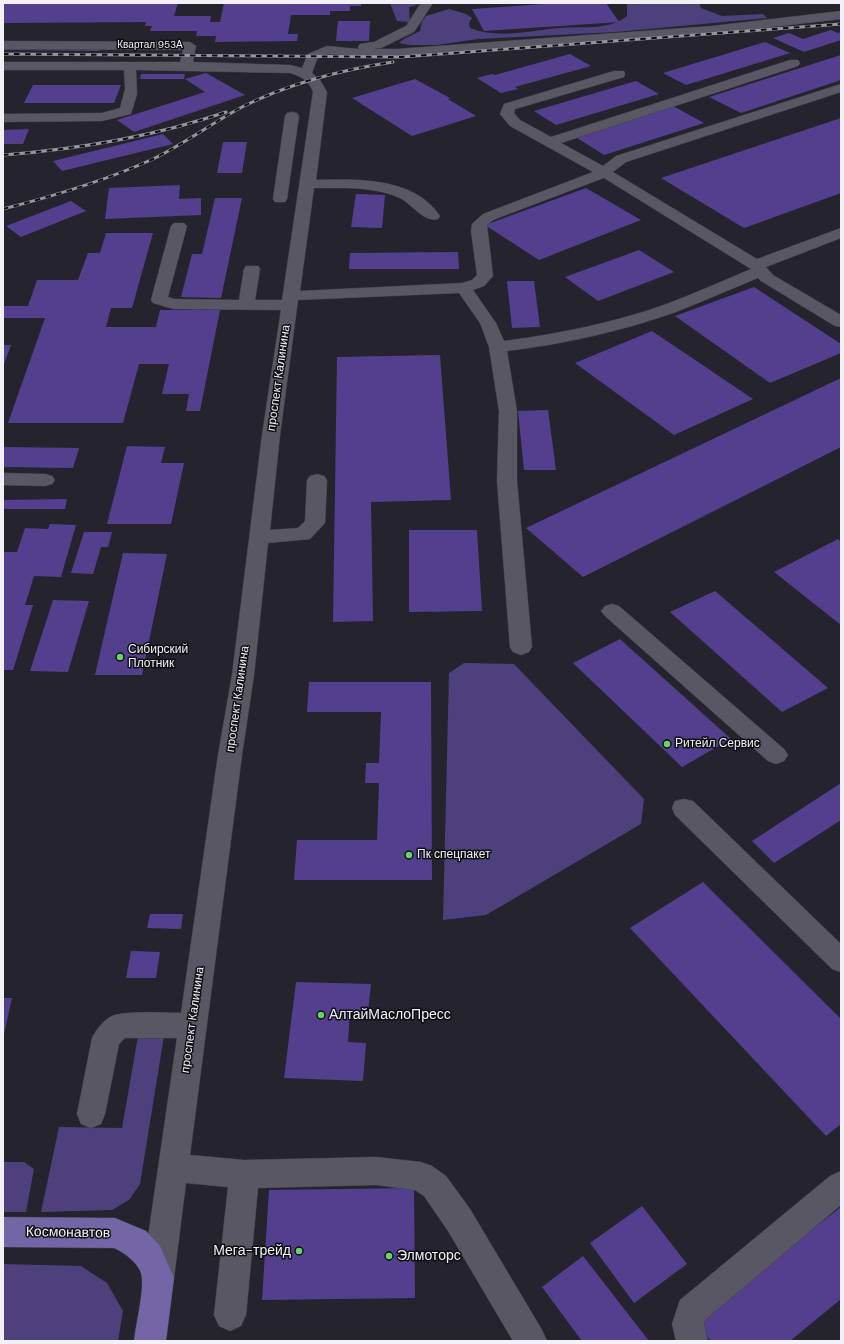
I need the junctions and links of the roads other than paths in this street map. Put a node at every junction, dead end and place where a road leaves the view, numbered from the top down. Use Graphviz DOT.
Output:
graph roads {
  1 [pos="427,3"];
  2 [pos="841,15"];
  3 [pos="3,45"];
  4 [pos="327,50"];
  5 [pos="794,63"];
  6 [pos="3,66"];
  7 [pos="129,66"];
  8 [pos="186,66"];
  9 [pos="301,72"];
  10 [pos="619,74"];
  11 [pos="117,80"];
  12 [pos="132,80"];
  13 [pos="841,88"];
  14 [pos="292,116"];
  15 [pos="3,118"];
  16 [pos="550,142"];
  17 [pos="605,173"];
  18 [pos="308,184"];
  19 [pos="280,199"];
  20 [pos="433,216"];
  21 [pos="179,226"];
  22 [pos="841,233"];
  23 [pos="758,268"];
  24 [pos="252,269"];
  25 [pos="464,288"];
  26 [pos="290,300"];
  27 [pos="246,310"];
  28 [pos="841,322"];
  29 [pos="498,347"];
  30 [pos="3,479"];
  31 [pos="45,480"];
  32 [pos="317,480"];
  33 [pos="258,537"];
  34 [pos="612,611"];
  35 [pos="521,647"];
  36 [pos="776,755"];
  37 [pos="684,808"];
  38 [pos="841,961"];
  39 [pos="192,1025"];
  40 [pos="91,1114"];
  41 [pos="173,1168"];
  42 [pos="244,1174"];
  43 [pos="841,1186"];
  44 [pos="3,1232"];
  45 [pos="158,1278"];
  46 [pos="230,1315"];
  47 [pos="150,1341"];
  48 [pos="531,1341"];
  49 [pos="692,1341"];
  1 -- 4 [label="street"];
  2 -- 4 [label="street"];
  3 -- 8 [label="street, Квартал 953А"];
  4 -- 9 [label="street"];
  5 -- 16 [label="street"];
  6 -- 7 [label="street"];
  7 -- 8 [label="street"];
  7 -- 12 [label="street"];
  8 -- 9 [label="street, Квартал 953А"];
  9 -- 18 [label="street, проспект Калинина"];
  10 -- 16 [label="street"];
  11 -- 12 [label="street"];
  12 -- 15 [label="street"];
  13 -- 17 [label="street"];
  14 -- 19 [label="street"];
  16 -- 17 [label="street"];
  17 -- 23 [label="street"];
  17 -- 25 [label="street"];
  18 -- 20 [label="street"];
  18 -- 26 [label="street, проспект Калинина"];
  21 -- 27 [label="street"];
  22 -- 23 [label="street"];
  23 -- 28 [label="street"];
  23 -- 29 [label="street"];
  24 -- 27 [label="street"];
  25 -- 26 [label="street"];
  25 -- 29 [label="street"];
  26 -- 27 [label="street"];
  26 -- 33 [label="street, проспект Калинина"];
  29 -- 35 [label="street"];
  30 -- 31 [label="street"];
  32 -- 33 [label="street"];
  33 -- 39 [label="street, проспект Калинина"];
  34 -- 36 [label="street"];
  37 -- 38 [label="street"];
  39 -- 40 [label="street"];
  39 -- 41 [label="street, проспект Калинина"];
  41 -- 42 [label="street"];
  41 -- 45 [label="street, проспект Калинина"];
  42 -- 46 [label="street"];
  42 -- 48 [label="street"];
  43 -- 49 [label="street"];
  44 -- 45 [label="main road, Космонавтов"];
  45 -- 47 [label="main road, проспект Калинина"];
}
